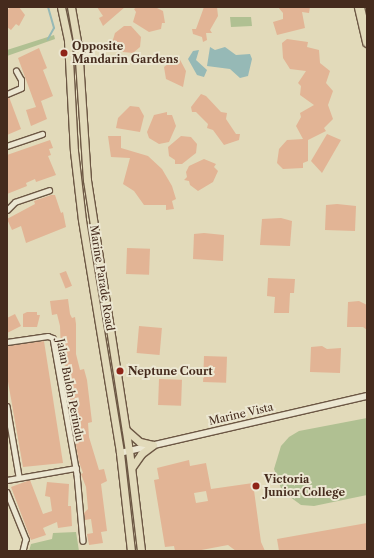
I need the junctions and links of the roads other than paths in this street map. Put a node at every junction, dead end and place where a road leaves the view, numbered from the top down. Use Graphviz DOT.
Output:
graph roads {
  1 [pos="61,7"];
  2 [pos="71,7"];
  3 [pos="359,7"];
  4 [pos="367,42"];
  5 [pos="16,71"];
  6 [pos="7,94"];
  7 [pos="42,134"];
  8 [pos="7,146"];
  9 [pos="49,190"];
  10 [pos="7,210"];
  11 [pos="7,342"];
  12 [pos="367,396"];
  13 [pos="7,406"];
  14 [pos="126,430"];
  15 [pos="153,445"];
  16 [pos="129,450"];
  17 [pos="120,452"];
  18 [pos="132,467"];
  19 [pos="76,468"];
  20 [pos="19,476"];
  21 [pos="7,480"];
  22 [pos="7,492"];
  23 [pos="84,541"];
  24 [pos="23,551"];
  25 [pos="131,551"];
  26 [pos="141,551"];
  1 -- 17 [label="main road, Marine Parade Road"];
  2 -- 14 [label="main road, Marine Parade Road"];
  3 -- 4 [label="highway"];
  5 -- 6 [label="street"];
  7 -- 8 [label="street"];
  9 -- 10 [label="street"];
  11 -- 19 [label="street, Jalan Buloh Perindu"];
  12 -- 15 [label="street, Marine Vista"];
  13 -- 20 [label="street"];
  14 -- 15 [label="main road"];
  14 -- 16 [label="main road, Marine Parade Road"];
  15 -- 16 [label="street, Marine Vista"];
  15 -- 18 [label="main road"];
  16 -- 17 [label="street, Marine Vista"];
  16 -- 18 [label="main road, Marine Parade Road"];
  17 -- 25 [label="main road, Marine Parade Road"];
  18 -- 26 [label="main road, Marine Parade Road"];
  19 -- 20 [label="street"];
  19 -- 23 [label="street, Jalan Buloh Perindu"];
  20 -- 21 [label="street"];
  22 -- 24 [label="street"];
}
